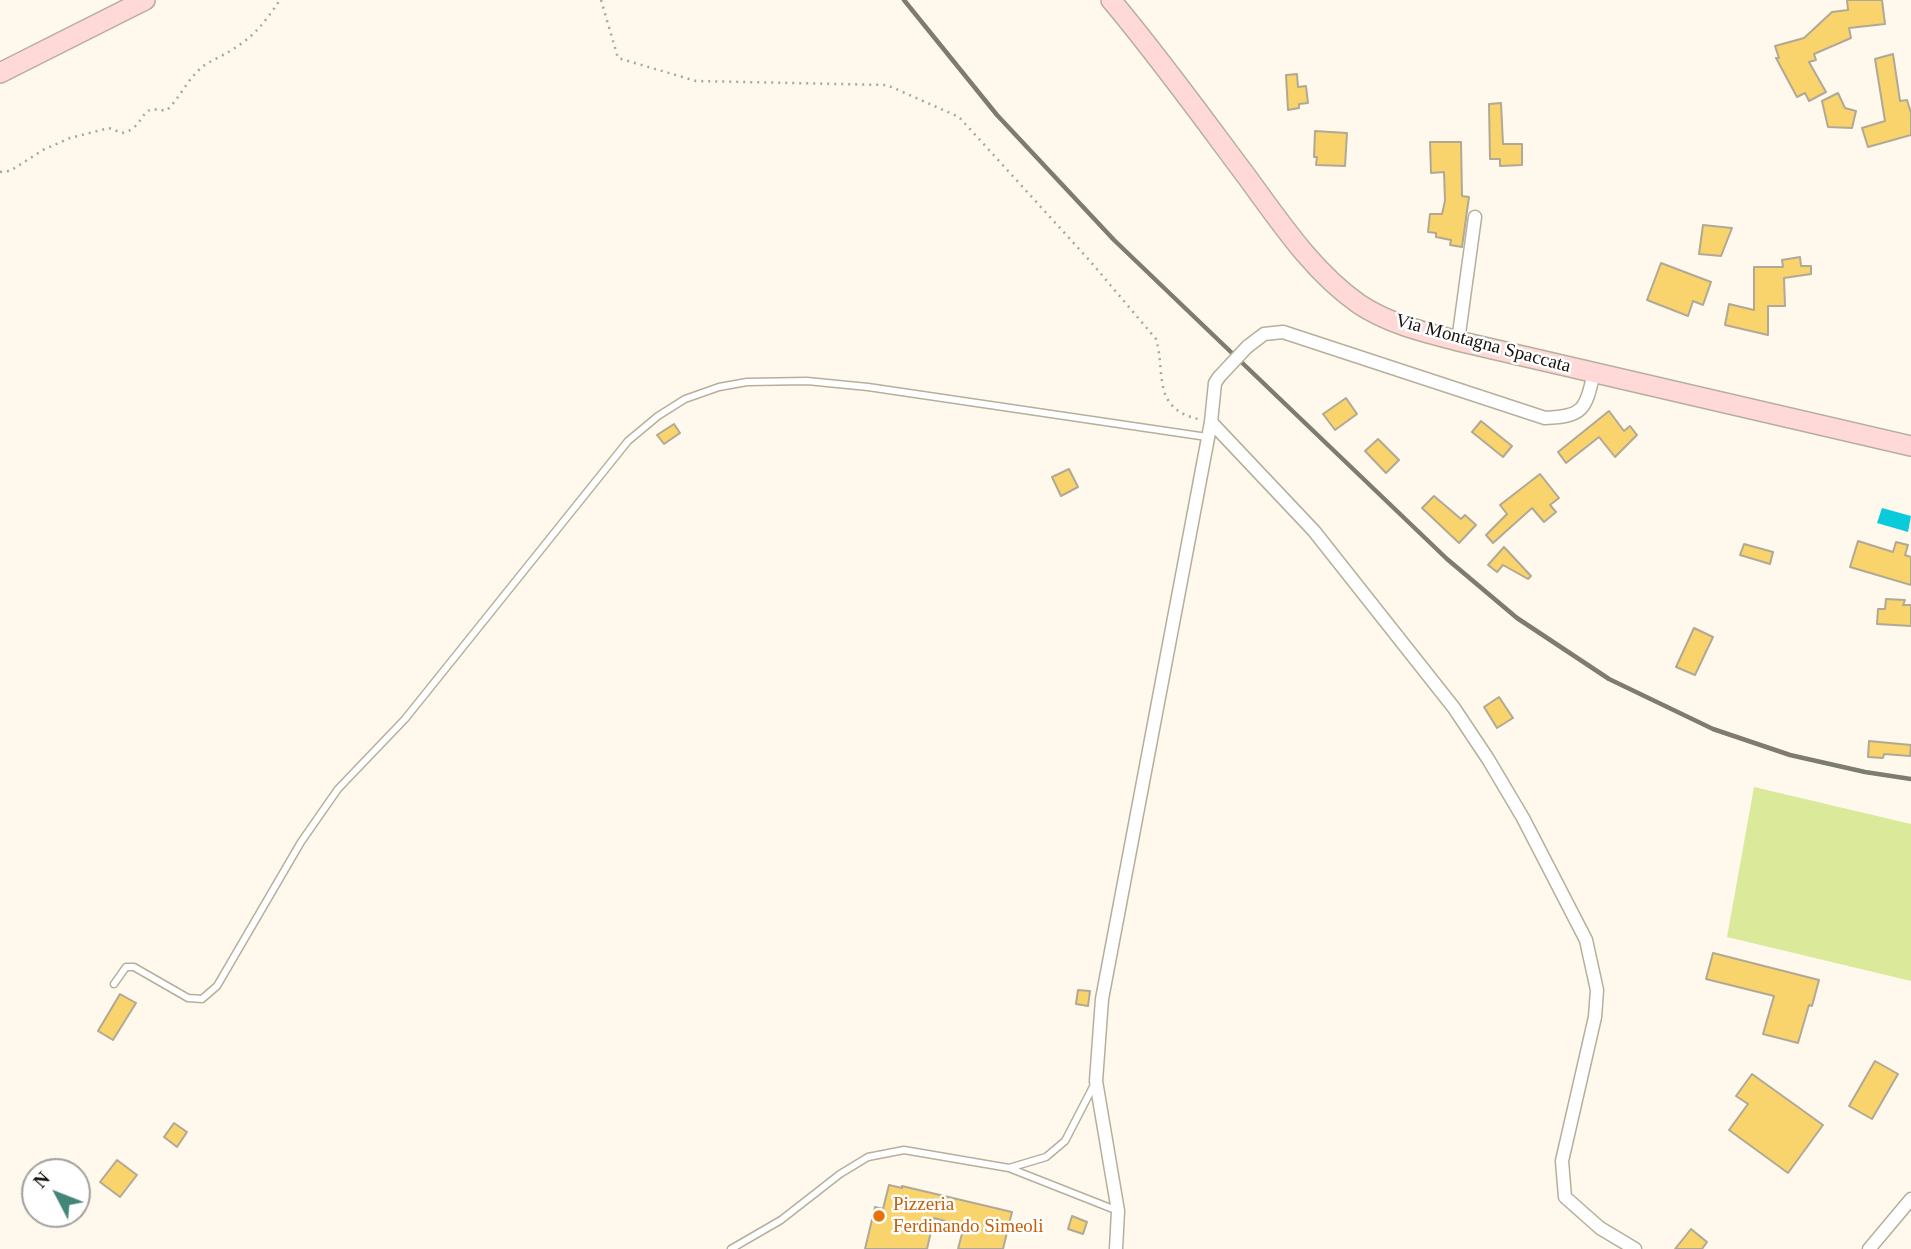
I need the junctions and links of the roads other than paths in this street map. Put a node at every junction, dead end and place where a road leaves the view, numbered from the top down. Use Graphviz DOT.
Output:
graph roads {
  1 [pos="145,0"];
  2 [pos="1111,0"];
  3 [pos="0,73"];
  4 [pos="1475,217"];
  5 [pos="1458,341"];
  6 [pos="1594,373"];
  7 [pos="1211,422"];
  8 [pos="1207,437"];
  9 [pos="1911,446"];
  10 [pos="114,984"];
  11 [pos="1096,1082"];
  12 [pos="1009,1168"];
  13 [pos="1911,1199"];
  14 [pos="1118,1211"];
  15 [pos="731,1249"];
  16 [pos="1116,1249"];
  17 [pos="1634,1249"];
  18 [pos="1870,1249"];
  1 -- 3 [label="main road"];
  2 -- 5 [label="main road, Via Montagna Spaccata"];
  4 -- 5 [label="street"];
  5 -- 6 [label="main road, Via Montagna Spaccata"];
  6 -- 7 [label="street, bridge"];
  6 -- 9 [label="main road, Via Montagna Spaccata"];
  7 -- 8 [label="street"];
  7 -- 17 [label="street"];
  8 -- 10 [label="lane"];
  8 -- 11 [label="street"];
  11 -- 12 [label="lane"];
  11 -- 14 [label="street"];
  12 -- 14 [label="lane"];
  12 -- 15 [label="lane"];
  13 -- 18 [label="street"];
  14 -- 16 [label="street"];
}
